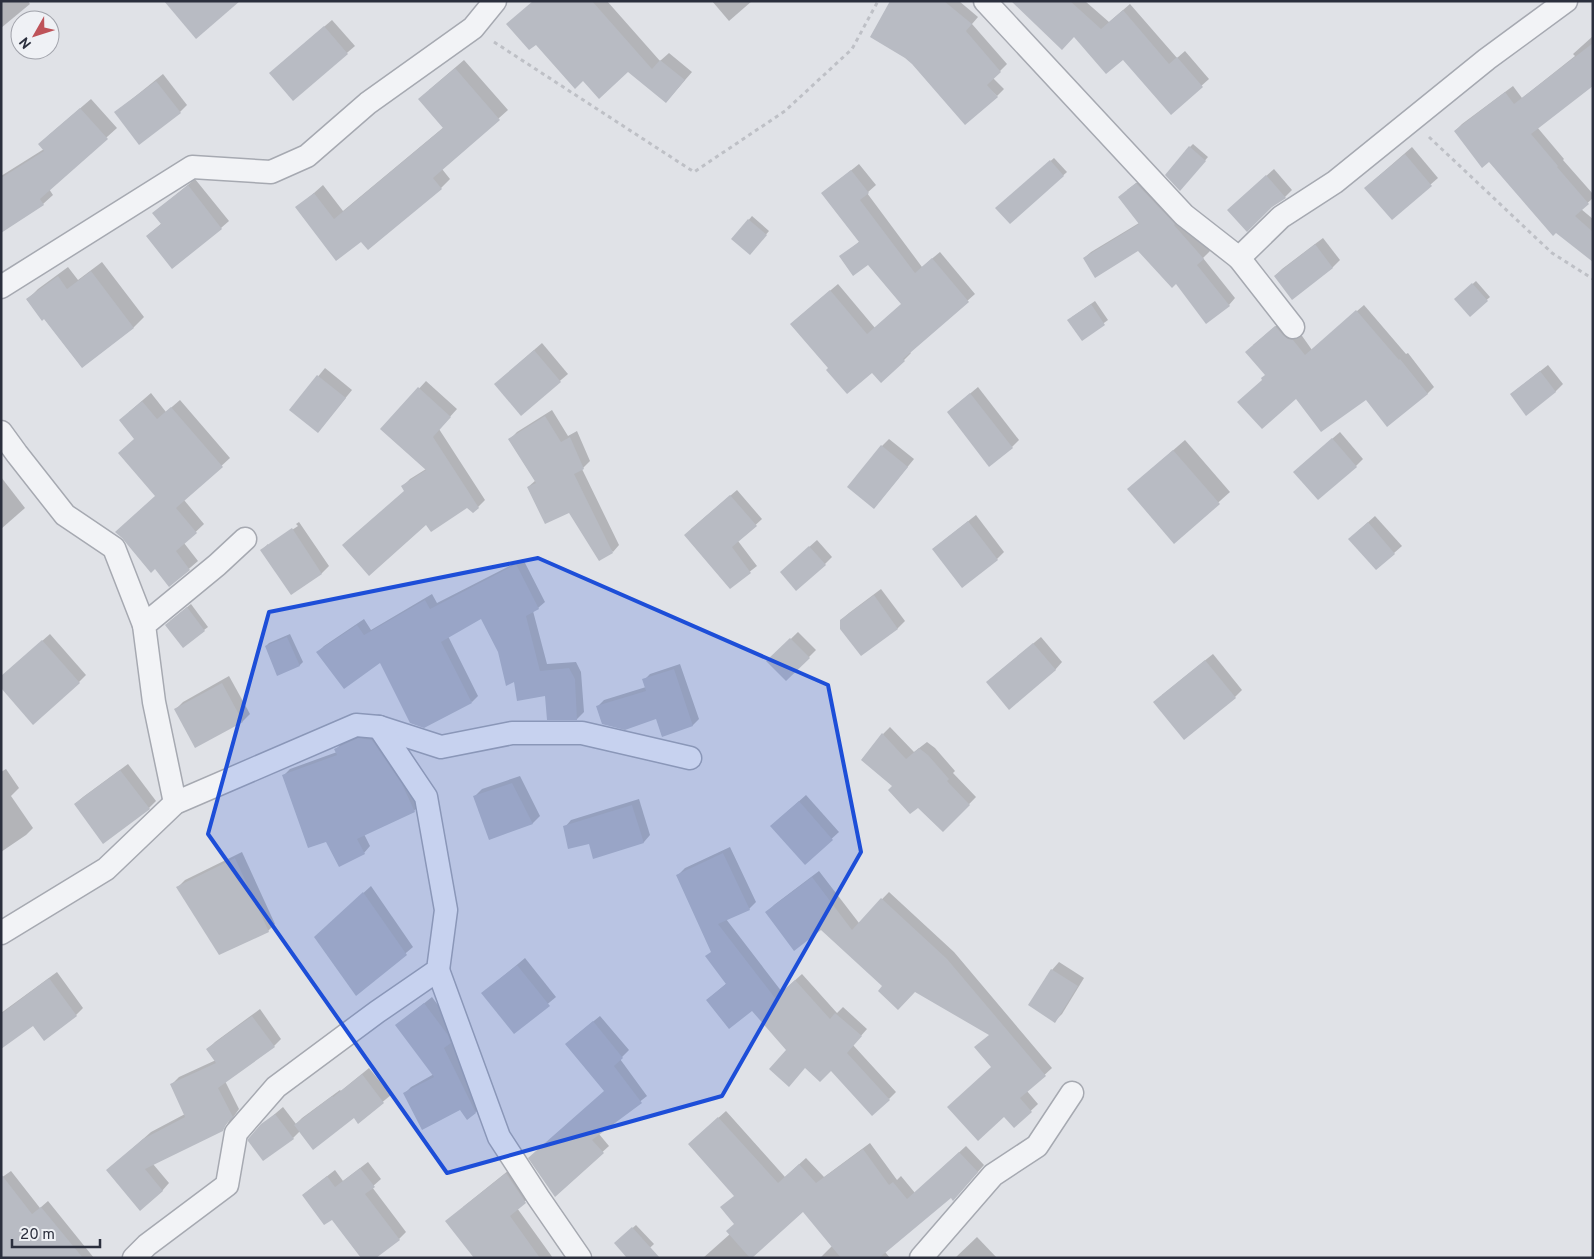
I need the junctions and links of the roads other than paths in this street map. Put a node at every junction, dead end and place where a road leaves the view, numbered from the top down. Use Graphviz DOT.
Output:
graph roads {
  1 [pos="495,1"];
  2 [pos="985,1"];
  3 [pos="1566,1"];
  4 [pos="1239,258"];
  5 [pos="1,287"];
  6 [pos="1293,327"];
  7 [pos="1,432"];
  8 [pos="246,539"];
  9 [pos="144,625"];
  10 [pos="379,727"];
  11 [pos="690,758"];
  12 [pos="174,803"];
  13 [pos="1,933"];
  14 [pos="438,970"];
  15 [pos="1072,1094"];
  16 [pos="134,1258"];
  17 [pos="580,1258"];
  18 [pos="921,1258"];
  1 -- 5 [label="street"];
  2 -- 4 [label="street"];
  3 -- 4 [label="street"];
  4 -- 6 [label="street"];
  7 -- 9 [label="street"];
  8 -- 9 [label="street"];
  9 -- 12 [label="street"];
  10 -- 11 [label="street"];
  10 -- 12 [label="street"];
  10 -- 14 [label="street"];
  12 -- 13 [label="street"];
  14 -- 16 [label="street"];
  14 -- 17 [label="street"];
  15 -- 18 [label="street"];
}
